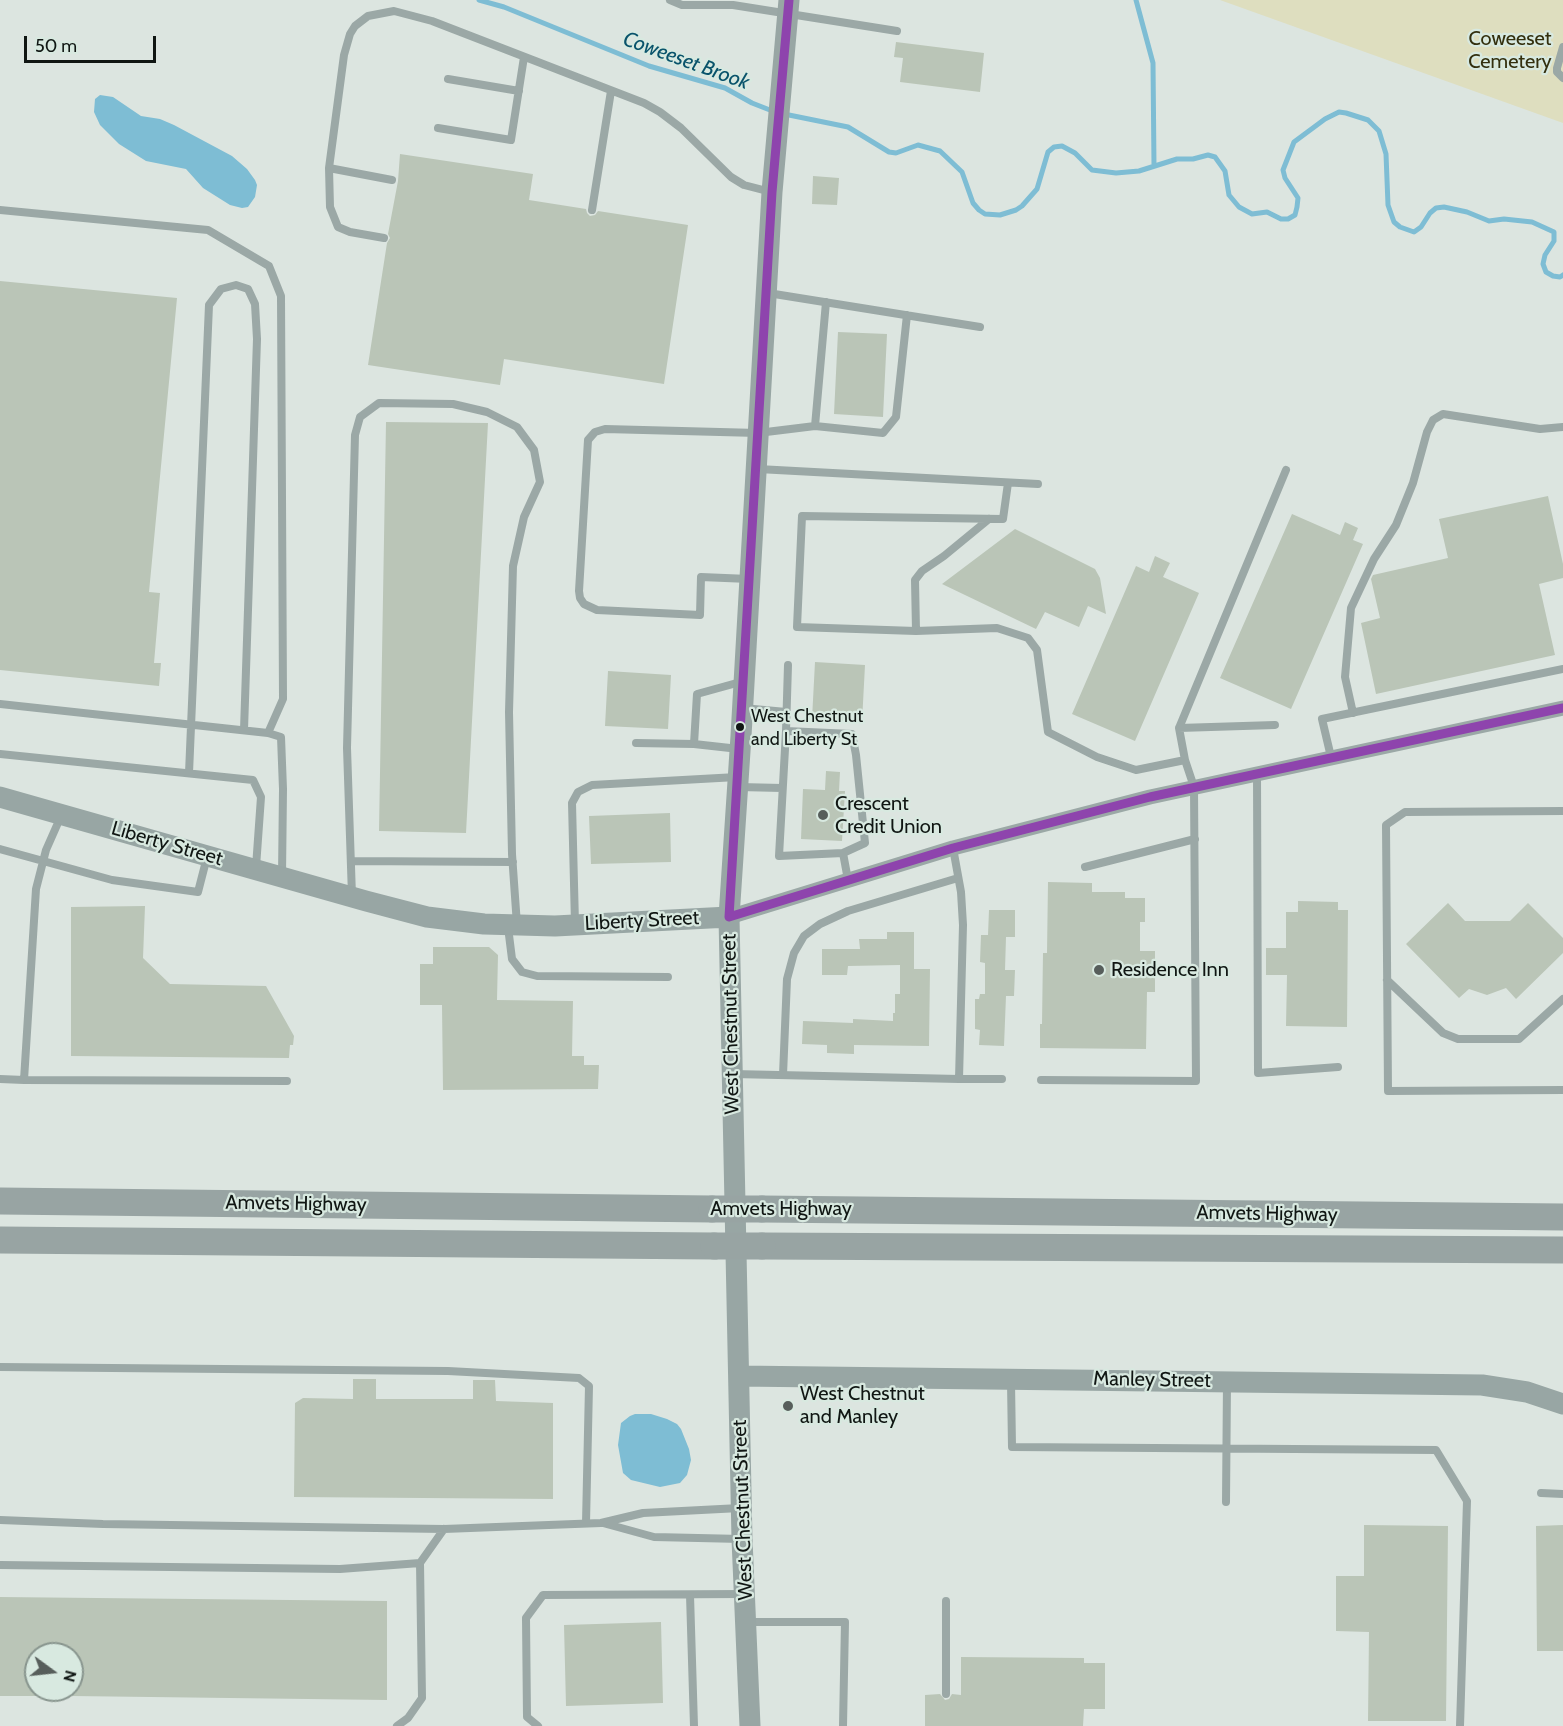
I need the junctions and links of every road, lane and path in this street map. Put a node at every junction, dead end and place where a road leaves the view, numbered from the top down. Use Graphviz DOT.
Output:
graph roads {
  1 [pos="670,0"];
  2 [pos="733,2"];
  3 [pos="789,7"];
  4 [pos="897,31"];
  5 [pos="1563,47"];
  6 [pos="524,57"];
  7 [pos="1563,78"];
  8 [pos="448,79"];
  9 [pos="519,91"];
  10 [pos="611,91"];
  11 [pos="438,128"];
  12 [pos="329,168"];
  13 [pos="392,180"];
  14 [pos="772,192"];
  15 [pos="0,210"];
  16 [pos="592,210"];
  17 [pos="384,238"];
  18 [pos="766,292"];
  19 [pos="826,302"];
  20 [pos="907,315"];
  21 [pos="980,327"];
  22 [pos="815,426"];
  23 [pos="1563,427"];
  24 [pos="758,433"];
  25 [pos="756,469"];
  26 [pos="1286,470"];
  27 [pos="1008,483"];
  28 [pos="1038,484"];
  29 [pos="989,519"];
  30 [pos="750,579"];
  31 [pos="916,631"];
  32 [pos="788,665"];
  33 [pos="1563,669"];
  34 [pos="744,680"];
  35 [pos="0,704"];
  36 [pos="743,708"];
  37 [pos="1563,708"];
  38 [pos="786,712"];
  39 [pos="1353,713"];
  40 [pos="193,725"];
  41 [pos="1275,725"];
  42 [pos="1179,728"];
  43 [pos="244,730"];
  44 [pos="786,731"];
  45 [pos="268,733"];
  46 [pos="636,743"];
  47 [pos="694,744"];
  48 [pos="740,749"];
  49 [pos="0,754"];
  50 [pos="1331,757"];
  51 [pos="1185,760"];
  52 [pos="189,774"];
  53 [pos="1257,774"];
  54 [pos="738,782"];
  55 [pos="1194,787"];
  56 [pos="782,788"];
  57 [pos="0,797"];
  58 [pos="1563,811"];
  59 [pos="62,814"];
  60 [pos="1195,839"];
  61 [pos="953,848"];
  62 [pos="0,849"];
  63 [pos="843,853"];
  64 [pos="207,856"];
  65 [pos="43,860"];
  66 [pos="351,861"];
  67 [pos="513,862"];
  68 [pos="1085,867"];
  69 [pos="256,870"];
  70 [pos="282,877"];
  71 [pos="958,878"];
  72 [pos="848,880"];
  73 [pos="352,897"];
  74 [pos="729,917"];
  75 [pos="513,925"];
  76 [pos="574,925"];
  77 [pos="668,977"];
  78 [pos="1387,980"];
  79 [pos="1563,999"];
  80 [pos="1338,1067"];
  81 [pos="732,1074"];
  82 [pos="783,1075"];
  83 [pos="0,1079"];
  84 [pos="958,1079"];
  85 [pos="1002,1079"];
  86 [pos="24,1080"];
  87 [pos="1041,1080"];
  88 [pos="287,1081"];
  89 [pos="1563,1090"];
  90 [pos="0,1201"];
  91 [pos="1563,1217"];
  92 [pos="0,1240"];
  93 [pos="1563,1250"];
  94 [pos="0,1367"];
  95 [pos="739,1376"];
  96 [pos="1011,1378"];
  97 [pos="1227,1381"];
  98 [pos="1563,1404"];
  99 [pos="1227,1449"];
  100 [pos="1541,1493"];
  101 [pos="1563,1494"];
  102 [pos="1226,1502"];
  103 [pos="742,1508"];
  104 [pos="0,1520"];
  105 [pos="586,1523"];
  106 [pos="601,1523"];
  107 [pos="444,1529"];
  108 [pos="742,1539"];
  109 [pos="420,1563"];
  110 [pos="0,1565"];
  111 [pos="746,1594"];
  112 [pos="690,1595"];
  113 [pos="946,1600"];
  114 [pos="747,1622"];
  115 [pos="946,1694"];
  116 [pos="397,1726"];
  117 [pos="538,1726"];
  118 [pos="694,1726"];
  119 [pos="750,1726"];
  120 [pos="843,1726"];
  121 [pos="1460,1726"];
  1 -- 2 [label="lane"];
  2 -- 3 [label="lane"];
  3 -- 4 [label="lane"];
  3 -- 14 [label="main road, West Chestnut Street"];
  5 -- 7 [label="lane"];
  6 -- 9 [label="lane"];
  6 -- 10 [label="lane"];
  6 -- 12 [label="lane"];
  8 -- 9 [label="lane"];
  9 -- 11 [label="lane"];
  10 -- 14 [label="lane"];
  10 -- 16 [label="lane"];
  12 -- 13 [label="lane"];
  12 -- 17 [label="lane"];
  14 -- 18 [label="main road, West Chestnut Street"];
  15 -- 45 [label="lane"];
  18 -- 19 [label="lane"];
  18 -- 24 [label="main road, West Chestnut Street"];
  19 -- 20 [label="lane"];
  19 -- 22 [label="lane"];
  20 -- 21 [label="lane"];
  20 -- 22 [label="lane"];
  22 -- 24 [label="lane"];
  23 -- 39 [label="lane"];
  24 -- 25 [label="main road, West Chestnut Street"];
  24 -- 30 [label="lane"];
  25 -- 27 [label="lane"];
  25 -- 30 [label="main road, West Chestnut Street"];
  26 -- 42 [label="lane"];
  27 -- 28 [label="lane"];
  27 -- 29 [label="lane"];
  29 -- 31 [label="lane"];
  29 -- 31 [label="lane"];
  30 -- 34 [label="main road, West Chestnut Street"];
  31 -- 51 [label="lane"];
  32 -- 38 [label="lane"];
  33 -- 39 [label="lane"];
  34 -- 36 [label="main road, West Chestnut Street"];
  34 -- 47 [label="lane"];
  35 -- 40 [label="lane"];
  36 -- 38 [label="lane"];
  36 -- 48 [label="main road, West Chestnut Street"];
  37 -- 50 [label="street, Liberty Street"];
  38 -- 44 [label="lane"];
  39 -- 50 [label="lane"];
  40 -- 43 [label="lane"];
  40 -- 43 [label="lane"];
  40 -- 52 [label="lane"];
  41 -- 42 [label="lane"];
  42 -- 51 [label="lane"];
  43 -- 45 [label="lane"];
  44 -- 56 [label="lane"];
  44 -- 63 [label="lane"];
  45 -- 70 [label="lane"];
  46 -- 47 [label="lane"];
  47 -- 48 [label="lane"];
  48 -- 54 [label="main road, West Chestnut Street"];
  49 -- 52 [label="lane"];
  50 -- 53 [label="street, Liberty Street"];
  51 -- 55 [label="lane"];
  52 -- 69 [label="lane"];
  53 -- 55 [label="street, Liberty Street"];
  53 -- 80 [label="lane"];
  54 -- 56 [label="lane"];
  54 -- 74 [label="main road, West Chestnut Street"];
  54 -- 76 [label="lane"];
  55 -- 60 [label="lane"];
  55 -- 61 [label="street, Liberty Street"];
  56 -- 63 [label="lane"];
  57 -- 59 [label="main road, Liberty Street"];
  58 -- 78 [label="lane"];
  59 -- 64 [label="main road, Liberty Street"];
  59 -- 65 [label="lane"];
  60 -- 68 [label="lane"];
  60 -- 87 [label="lane"];
  61 -- 71 [label="lane"];
  61 -- 72 [label="street, Liberty Street"];
  62 -- 65 [label="lane"];
  63 -- 72 [label="lane"];
  64 -- 65 [label="lane"];
  64 -- 69 [label="main road, Liberty Street"];
  65 -- 86 [label="lane"];
  66 -- 67 [label="lane"];
  66 -- 67 [label="lane"];
  66 -- 73 [label="lane"];
  67 -- 75 [label="lane"];
  69 -- 70 [label="main road, Liberty Street"];
  70 -- 73 [label="main road, Liberty Street"];
  71 -- 82 [label="lane"];
  71 -- 84 [label="lane"];
  72 -- 74 [label="street, Liberty Street"];
  73 -- 75 [label="main road, Liberty Street"];
  74 -- 76 [label="main road, Liberty Street"];
  74 -- 81 [label="main road, West Chestnut Street"];
  75 -- 76 [label="main road, Liberty Street"];
  75 -- 77 [label="lane"];
  78 -- 79 [label="lane"];
  78 -- 89 [label="lane"];
  81 -- 82 [label="lane"];
  81 -- 95 [label="main road, West Chestnut Street"];
  82 -- 84 [label="lane"];
  83 -- 86 [label="lane"];
  84 -- 85 [label="lane"];
  86 -- 88 [label="lane"];
  90 -- 91 [label="highway, Amvets Highway, bridge"];
  92 -- 93 [label="highway, Amvets Highway, bridge"];
  94 -- 105 [label="lane"];
  95 -- 96 [label="main road, Manley Street"];
  95 -- 103 [label="main road, West Chestnut Street"];
  96 -- 97 [label="main road, Manley Street"];
  96 -- 99 [label="lane"];
  97 -- 98 [label="main road, Manley Street"];
  97 -- 99 [label="lane"];
  99 -- 102 [label="lane"];
  99 -- 121 [label="lane"];
  100 -- 101 [label="lane"];
  103 -- 106 [label="lane"];
  103 -- 108 [label="main road, West Chestnut Street"];
  104 -- 107 [label="lane"];
  105 -- 106 [label="lane"];
  105 -- 107 [label="lane"];
  106 -- 108 [label="lane"];
  107 -- 109 [label="lane"];
  108 -- 111 [label="main road, West Chestnut Street"];
  109 -- 110 [label="lane"];
  109 -- 116 [label="lane"];
  111 -- 112 [label="lane"];
  111 -- 114 [label="main road, West Chestnut Street"];
  112 -- 117 [label="lane"];
  112 -- 118 [label="lane"];
  113 -- 115 [label="lane"];
  114 -- 119 [label="main road, West Chestnut Street"];
  114 -- 120 [label="lane"];
}
